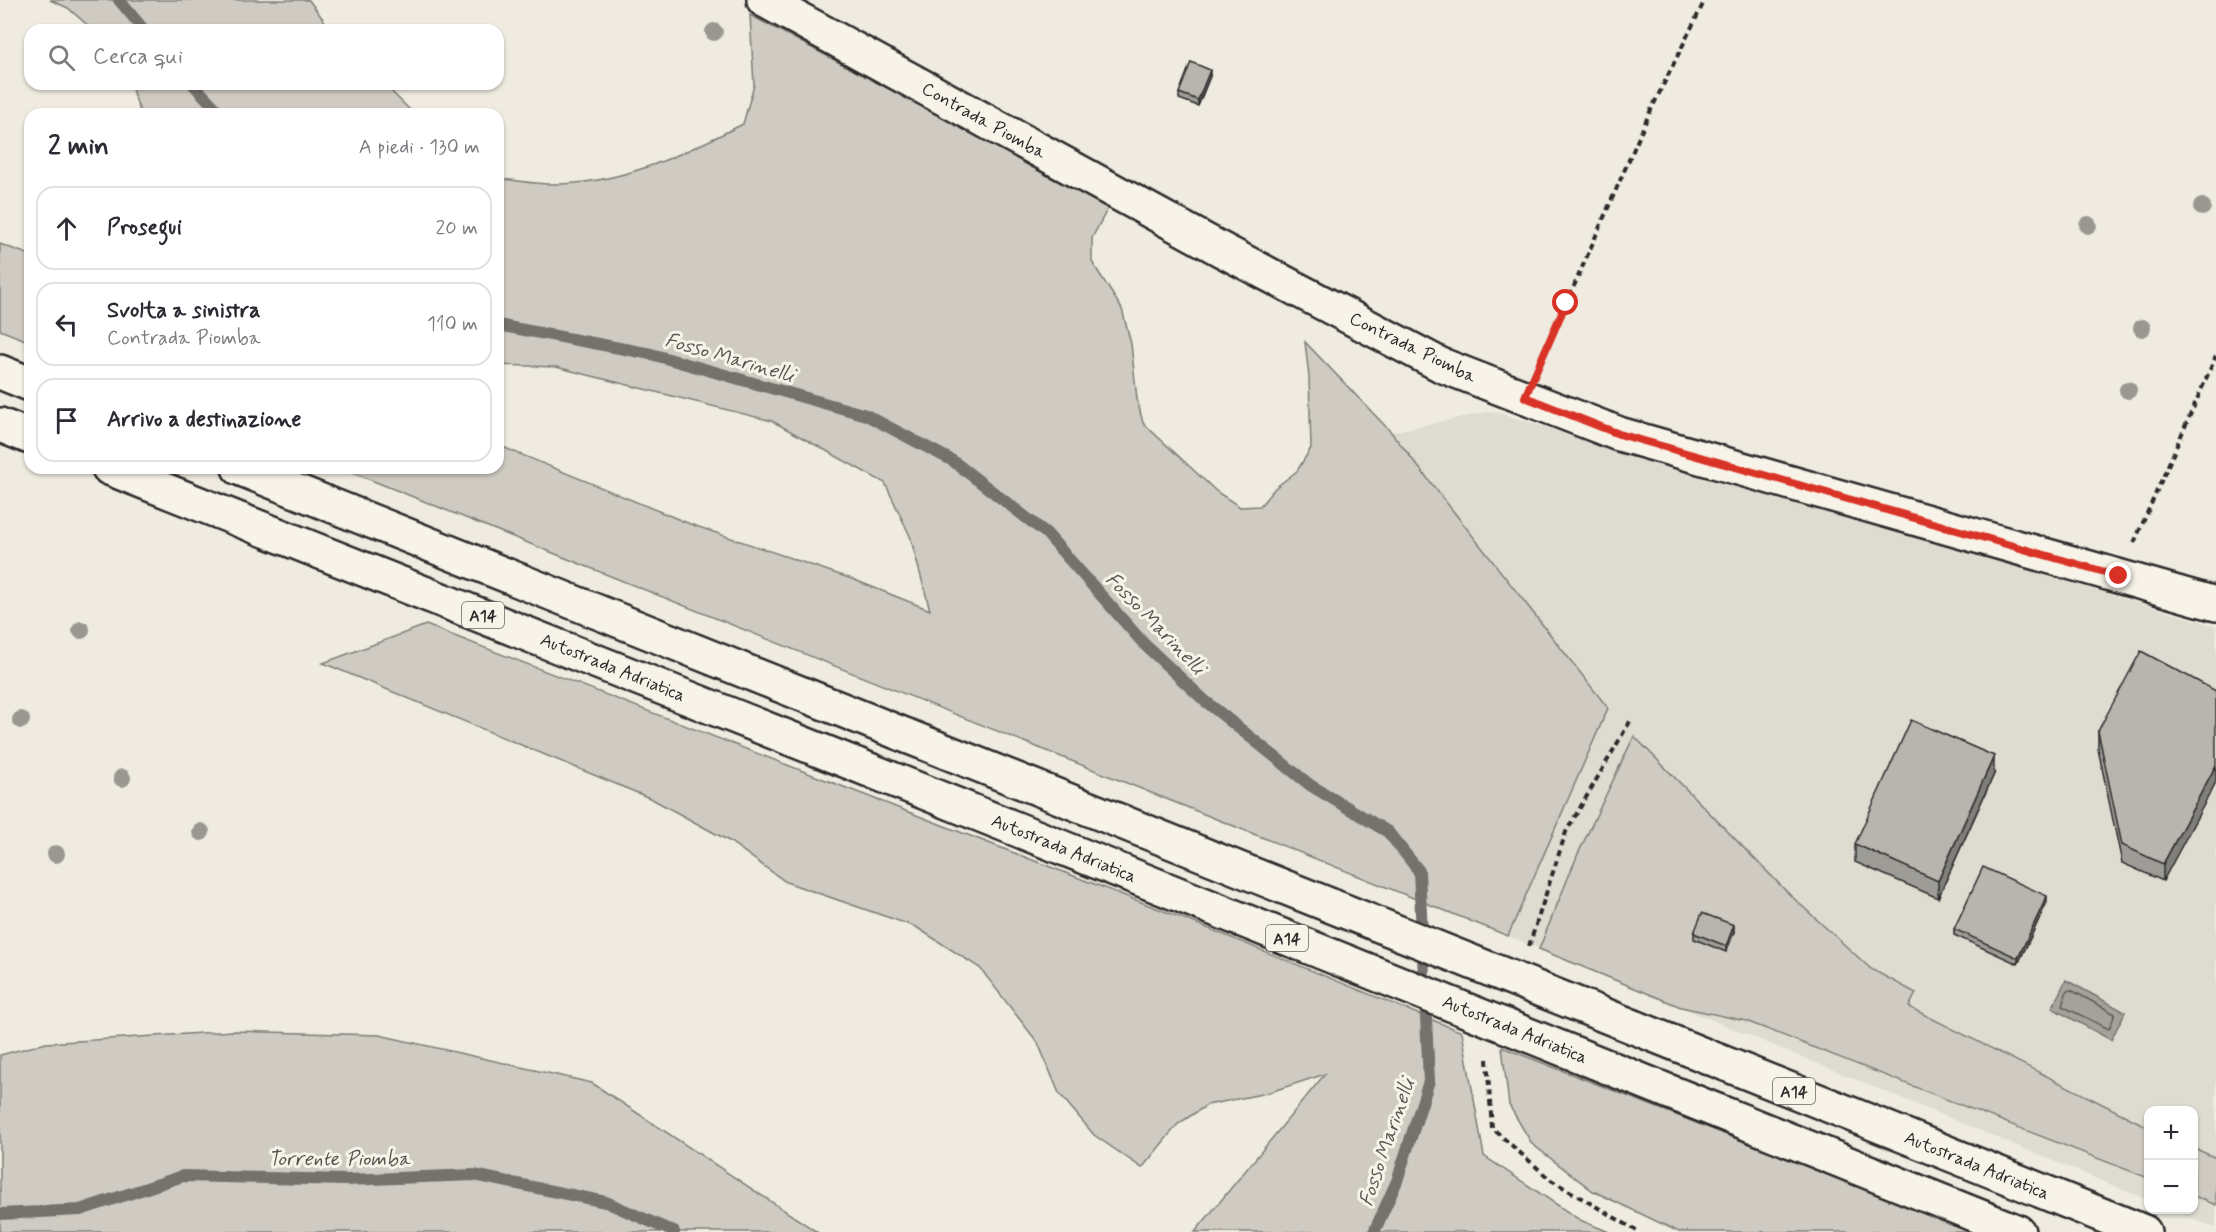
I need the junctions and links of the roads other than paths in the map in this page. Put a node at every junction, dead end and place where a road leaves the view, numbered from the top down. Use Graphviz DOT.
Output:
graph roads {
  1 [pos="764,0"];
  2 [pos="0,372"];
  3 [pos="24,382"];
  4 [pos="0,425"];
  5 [pos="24,435"];
  6 [pos="124,474"];
  7 [pos="254,474"];
  8 [pos="2216,604"];
  9 [pos="2018,1232"];
  10 [pos="2144,1232"];
  1 -- 8 [label="main road, Contrada Piomba"];
  2 -- 3 [label="main road"];
  4 -- 5 [label="main road"];
  6 -- 9 [label="main road, Autostrada Adriatica / A14, bridge"];
  7 -- 10 [label="main road, Autostrada Adriatica / A14, bridge"];
}
